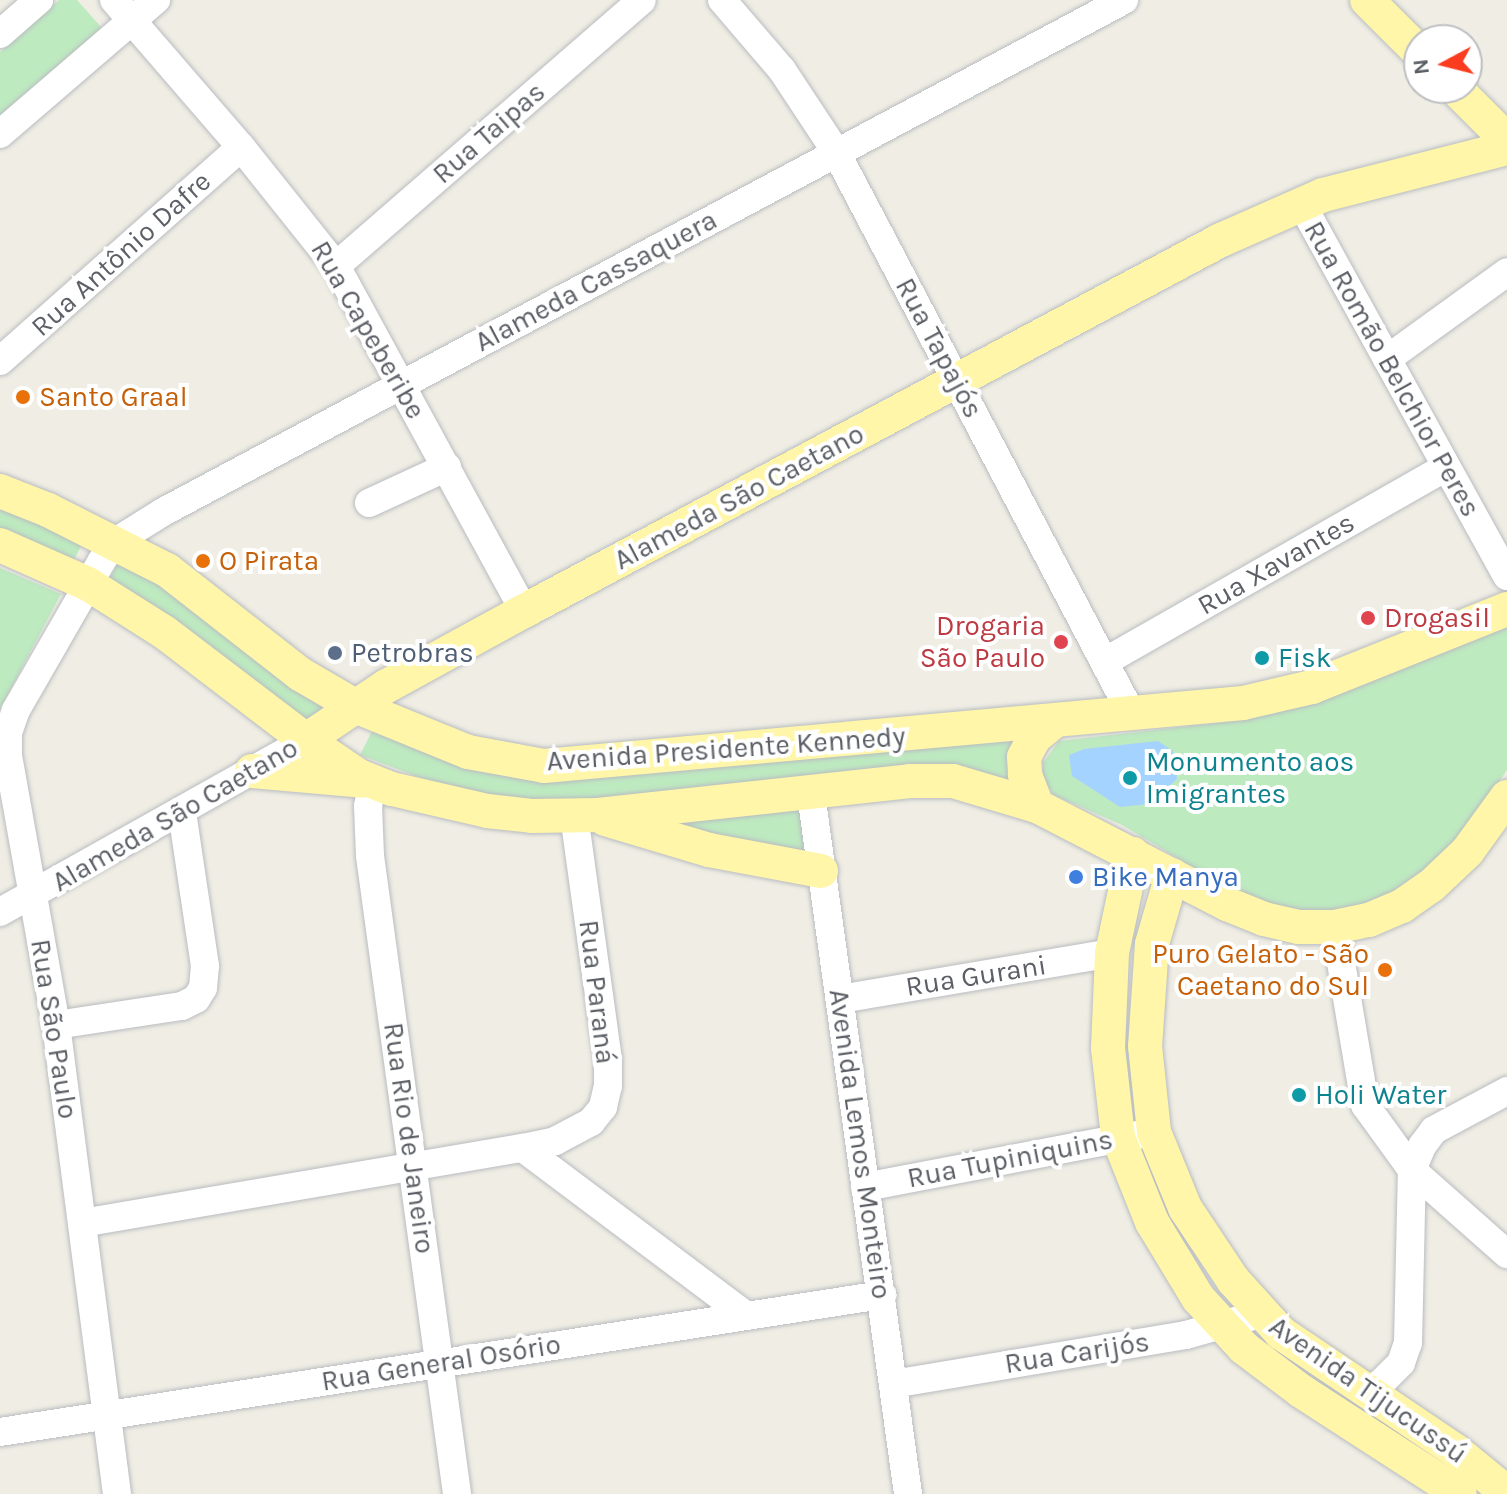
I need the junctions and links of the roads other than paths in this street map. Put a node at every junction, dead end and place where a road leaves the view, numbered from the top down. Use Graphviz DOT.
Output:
graph roads {
  1 [pos="39,0"];
  2 [pos="156,0"];
  3 [pos="642,0"];
  4 [pos="722,0"];
  5 [pos="1124,0"];
  6 [pos="1367,0"];
  7 [pos="123,10"];
  8 [pos="0,34"];
  9 [pos="1403,36"];
  10 [pos="1471,104"];
  11 [pos="0,134"];
  12 [pos="1507,140"];
  13 [pos="241,147"];
  14 [pos="1507,148"];
  15 [pos="836,152"];
  16 [pos="1301,203"];
  17 [pos="336,266"];
  18 [pos="1507,272"];
  19 [pos="1387,359"];
  20 [pos="0,361"];
  21 [pos="956,381"];
  22 [pos="403,385"];
  23 [pos="447,467"];
  24 [pos="1446,467"];
  25 [pos="0,491"];
  26 [pos="369,503"];
  27 [pos="115,542"];
  28 [pos="0,545"];
  29 [pos="1507,576"];
  30 [pos="88,584"];
  31 [pos="1507,609"];
  32 [pos="524,611"];
  33 [pos="1106,661"];
  34 [pos="355,706"];
  35 [pos="1131,713"];
  36 [pos="1053,722"];
  37 [pos="4,734"];
  38 [pos="306,740"];
  39 [pos="252,771"];
  40 [pos="372,782"];
  41 [pos="811,794"];
  42 [pos="1507,797"];
  43 [pos="1037,806"];
  44 [pos="182,812"];
  45 [pos="586,816"];
  46 [pos="1133,854"];
  47 [pos="821,871"];
  48 [pos="1172,875"];
  49 [pos="33,895"];
  50 [pos="0,912"];
  51 [pos="1335,927"];
  52 [pos="1112,953"];
  53 [pos="840,999"];
  54 [pos="56,1025"];
  55 [pos="1507,1091"];
  56 [pos="1154,1132"];
  57 [pos="1118,1137"];
  58 [pos="523,1148"];
  59 [pos="413,1165"];
  60 [pos="1412,1170"];
  61 [pos="865,1187"];
  62 [pos="82,1223"];
  63 [pos="1507,1254"];
  64 [pos="882,1295"];
  65 [pos="744,1314"];
  66 [pos="1260,1314"];
  67 [pos="1221,1327"];
  68 [pos="439,1363"];
  69 [pos="893,1384"];
  70 [pos="1370,1394"];
  71 [pos="107,1418"];
  72 [pos="0,1432"];
  73 [pos="1442,1489"];
  74 [pos="1507,1493"];
  75 [pos="117,1494"];
  76 [pos="457,1494"];
  77 [pos="908,1494"];
  1 -- 8 [label="street"];
  2 -- 7 [label="street"];
  3 -- 17 [label="street, Rua Taipas"];
  4 -- 15 [label="street, Rua Tapajós"];
  5 -- 15 [label="street, Alameda Cassaquera"];
  6 -- 9 [label="main road"];
  7 -- 11 [label="street"];
  7 -- 13 [label="street, Rua Capeberibe"];
  10 -- 12 [label="main road"];
  13 -- 17 [label="street, Rua Capeberibe"];
  13 -- 20 [label="street, Rua Antônio Dafre"];
  14 -- 16 [label="main road, Alameda São Caetano"];
  15 -- 21 [label="street, Rua Tapajós"];
  15 -- 22 [label="street, Alameda Cassaquera"];
  16 -- 19 [label="street, Rua Romão Belchior Peres"];
  16 -- 21 [label="main road, Alameda São Caetano"];
  17 -- 22 [label="street, Rua Capeberibe"];
  18 -- 19 [label="street"];
  19 -- 24 [label="street, Rua Romão Belchior Peres"];
  21 -- 32 [label="main road, Alameda São Caetano"];
  21 -- 33 [label="street, Rua Tapajós"];
  22 -- 23 [label="street, Rua Capeberibe"];
  22 -- 27 [label="street, Alameda Cassaquera"];
  23 -- 26 [label="street"];
  23 -- 32 [label="street, Rua Capeberibe"];
  24 -- 29 [label="street, Rua Romão Belchior Peres"];
  24 -- 33 [label="street, Rua Xavantes"];
  25 -- 27 [label="main road, Avenida Presidente Kennedy"];
  27 -- 30 [label="street, Alameda Cassaquera"];
  27 -- 34 [label="main road, Avenida Presidente Kennedy"];
  28 -- 30 [label="main road, Avenida Presidente Kennedy"];
  30 -- 37 [label="street, Rua São Paulo"];
  30 -- 38 [label="main road, Avenida Presidente Kennedy"];
  31 -- 35 [label="main road, Avenida Presidente Kennedy"];
  32 -- 34 [label="main road, Alameda São Caetano"];
  33 -- 35 [label="street, Rua Tapajós"];
  34 -- 36 [label="main road, Avenida Presidente Kennedy"];
  34 -- 38 [label="main road, Alameda São Caetano"];
  35 -- 36 [label="main road, Avenida Presidente Kennedy"];
  36 -- 43 [label="main road"];
  37 -- 49 [label="street, Rua São Paulo"];
  38 -- 39 [label="street, Alameda São Caetano"];
  38 -- 40 [label="main road, Avenida Presidente Kennedy"];
  39 -- 40 [label="main road"];
  39 -- 44 [label="street, Alameda São Caetano"];
  40 -- 45 [label="main road, Avenida Presidente Kennedy"];
  40 -- 59 [label="street, Rua Rio de Janeiro"];
  41 -- 43 [label="main road, Avenida Presidente Kennedy"];
  41 -- 45 [label="main road, Avenida Presidente Kennedy"];
  41 -- 47 [label="street, Avenida Lemos Monteiro"];
  42 -- 51 [label="main road, Avenida Presidente Kennedy"];
  43 -- 46 [label="main road, Avenida Presidente Kennedy"];
  44 -- 49 [label="street, Alameda São Caetano"];
  44 -- 54 [label="street"];
  45 -- 47 [label="main road"];
  45 -- 58 [label="street, Rua Paraná"];
  46 -- 48 [label="main road, Avenida Presidente Kennedy"];
  46 -- 52 [label="main road, Avenida Tijucussú"];
  47 -- 53 [label="street, Avenida Lemos Monteiro"];
  48 -- 51 [label="main road, Avenida Presidente Kennedy"];
  48 -- 56 [label="main road, Avenida Tijucussú"];
  49 -- 50 [label="street, Alameda São Caetano"];
  49 -- 54 [label="street, Rua São Paulo"];
  51 -- 60 [label="street"];
  52 -- 53 [label="street, Rua Gurani"];
  52 -- 57 [label="main road, Avenida Tijucussú"];
  53 -- 61 [label="street, Avenida Lemos Monteiro"];
  54 -- 62 [label="street, Rua São Paulo"];
  55 -- 60 [label="street"];
  56 -- 57 [label="street, Rua Tupiniquins"];
  56 -- 66 [label="main road, Avenida Tijucussú"];
  57 -- 61 [label="street, Rua Tupiniquins"];
  57 -- 67 [label="main road, Avenida Tijucussú"];
  58 -- 59 [label="street, Rua Paraná"];
  58 -- 65 [label="street"];
  59 -- 62 [label="street, Rua Paraná"];
  59 -- 68 [label="street, Rua Rio de Janeiro"];
  60 -- 63 [label="street"];
  60 -- 70 [label="street"];
  61 -- 64 [label="street, Avenida Lemos Monteiro"];
  62 -- 71 [label="street, Rua São Paulo"];
  64 -- 65 [label="street, Rua General Osório"];
  64 -- 69 [label="street, Avenida Lemos Monteiro"];
  65 -- 68 [label="street, Rua General Osório"];
  66 -- 67 [label="street, Rua Carijós"];
  66 -- 70 [label="main road, Avenida Tijucussú"];
  67 -- 69 [label="street, Rua Carijós"];
  67 -- 73 [label="main road, Avenida Tijucussú"];
  68 -- 71 [label="street, Rua General Osório"];
  68 -- 76 [label="street, Rua Rio de Janeiro"];
  69 -- 77 [label="street, Avenida Lemos Monteiro"];
  70 -- 74 [label="main road, Avenida Tijucussú"];
  71 -- 72 [label="street, Rua General Osório"];
  71 -- 75 [label="street, Rua São Paulo"];
}
